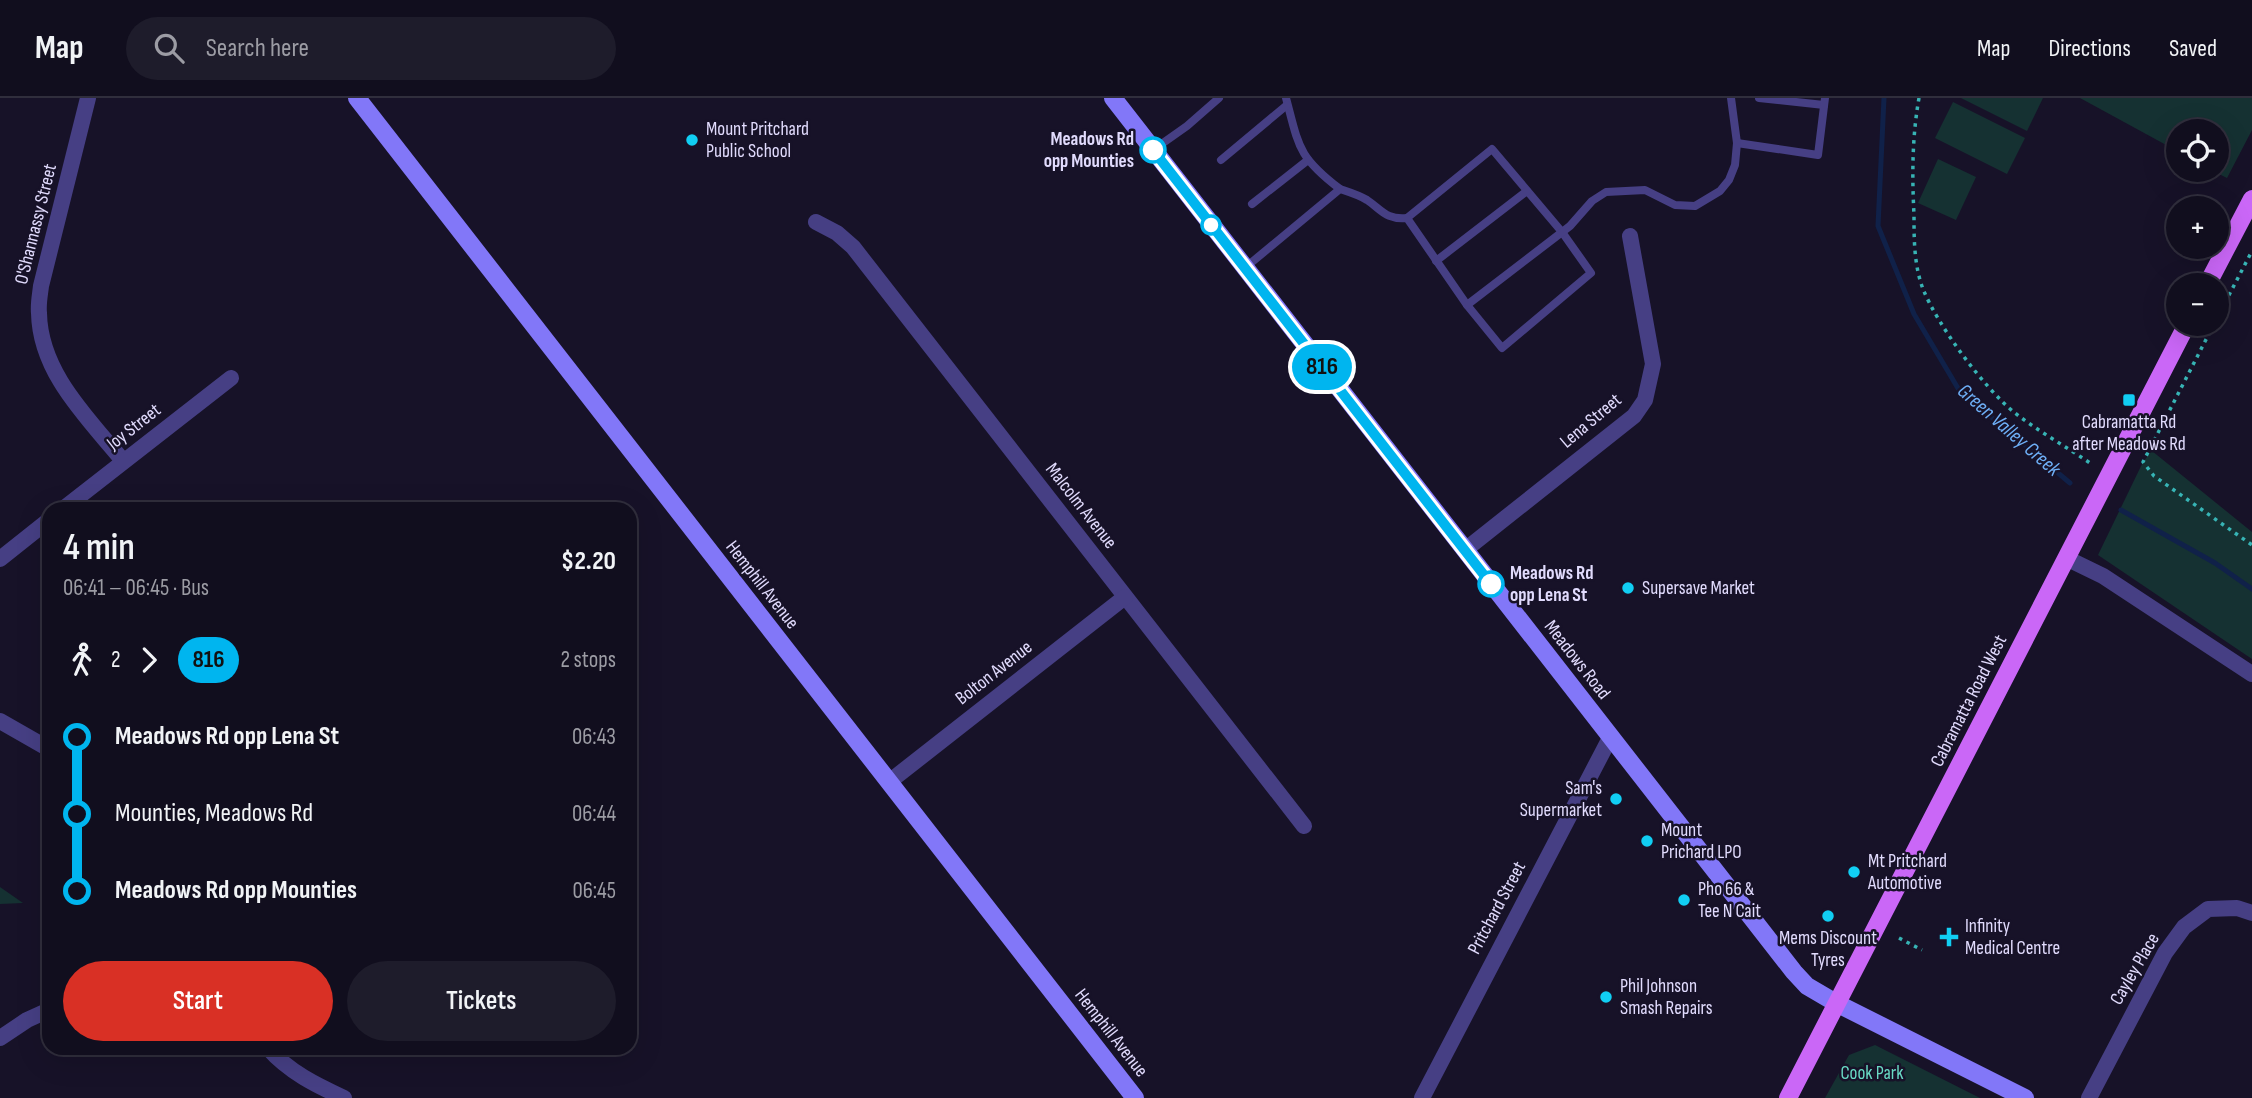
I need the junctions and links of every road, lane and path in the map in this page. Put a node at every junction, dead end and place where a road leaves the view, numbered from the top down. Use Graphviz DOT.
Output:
graph roads {
  1 [pos="88,98"];
  2 [pos="357,98"];
  3 [pos="1113,98"];
  4 [pos="1219,98"];
  5 [pos="1731,98"];
  6 [pos="1759,98"];
  7 [pos="1919,98"];
  8 [pos="1825,101"];
  9 [pos="1287,102"];
  10 [pos="1737,144"];
  11 [pos="1153,150"];
  12 [pos="1221,160"];
  13 [pos="1308,160"];
  14 [pos="1340,188"];
  15 [pos="1527,191"];
  16 [pos="2252,199"];
  17 [pos="1252,204"];
  18 [pos="1407,218"];
  19 [pos="816,222"];
  20 [pos="1562,232"];
  21 [pos="1630,236"];
  22 [pos="2252,251"];
  23 [pos="1436,261"];
  24 [pos="1245,268"];
  25 [pos="2213,273"];
  26 [pos="2229,295"];
  27 [pos="1467,305"];
  28 [pos="2181,336"];
  29 [pos="2208,336"];
  30 [pos="231,378"];
  31 [pos="123,461"];
  32 [pos="2091,463"];
  33 [pos="72,502"];
  34 [pos="42,526"];
  35 [pos="2252,545"];
  36 [pos="1465,550"];
  37 [pos="2066,558"];
  38 [pos="0,559"];
  39 [pos="1125,597"];
  40 [pos="2252,674"];
  41 [pos="0,721"];
  42 [pos="1610,738"];
  43 [pos="42,745"];
  44 [pos="889,782"];
  45 [pos="1304,826"];
  46 [pos="2252,913"];
  47 [pos="1899,938"];
  48 [pos="1922,950"];
  49 [pos="1836,1003"];
  50 [pos="42,1013"];
  51 [pos="0,1038"];
  52 [pos="275,1055"];
  53 [pos="344,1098"];
  54 [pos="1135,1098"];
  55 [pos="1422,1098"];
  56 [pos="1788,1098"];
  57 [pos="2025,1098"];
  58 [pos="2089,1098"];
  1 -- 31 [label="street, O'Shannassy Street"];
  2 -- 44 [label="main road, Hemphill Avenue"];
  3 -- 11 [label="main road, Meadows Road"];
  4 -- 11 [label="lane"];
  5 -- 10 [label="lane"];
  6 -- 8 [label="lane"];
  7 -- 32 [label="path"];
  8 -- 10 [label="lane"];
  9 -- 12 [label="lane"];
  9 -- 13 [label="lane"];
  10 -- 20 [label="lane"];
  11 -- 24 [label="main road, Meadows Road"];
  13 -- 14 [label="lane"];
  13 -- 17 [label="lane"];
  14 -- 18 [label="lane"];
  14 -- 24 [label="lane"];
  15 -- 18 [label="lane"];
  15 -- 20 [label="lane"];
  15 -- 23 [label="lane"];
  16 -- 25 [label="main road"];
  18 -- 23 [label="lane"];
  19 -- 39 [label="street, Malcolm Avenue"];
  20 -- 27 [label="lane"];
  20 -- 27 [label="lane"];
  21 -- 36 [label="street, Lena Street"];
  22 -- 26 [label="path"];
  23 -- 27 [label="lane"];
  24 -- 36 [label="main road, Meadows Road"];
  28 -- 37 [label="main road, Cabramatta Road West"];
  29 -- 35 [label="path"];
  30 -- 31 [label="street, Joy Street"];
  31 -- 33 [label="street, Joy Street"];
  34 -- 38 [label="street"];
  36 -- 42 [label="main road, Meadows Road"];
  37 -- 40 [label="street"];
  37 -- 49 [label="main road, Cabramatta Road West"];
  39 -- 44 [label="street, Bolton Avenue"];
  39 -- 45 [label="street, Malcolm Avenue"];
  41 -- 43 [label="street"];
  42 -- 49 [label="main road, Meadows Road"];
  42 -- 55 [label="street, Pritchard Street"];
  44 -- 54 [label="main road, Hemphill Avenue"];
  46 -- 58 [label="street, Cayley Place"];
  47 -- 48 [label="path"];
  49 -- 56 [label="main road, Cabramatta Road West"];
  49 -- 57 [label="main road, Meadows Road"];
  50 -- 51 [label="street"];
  52 -- 53 [label="street"];
}
